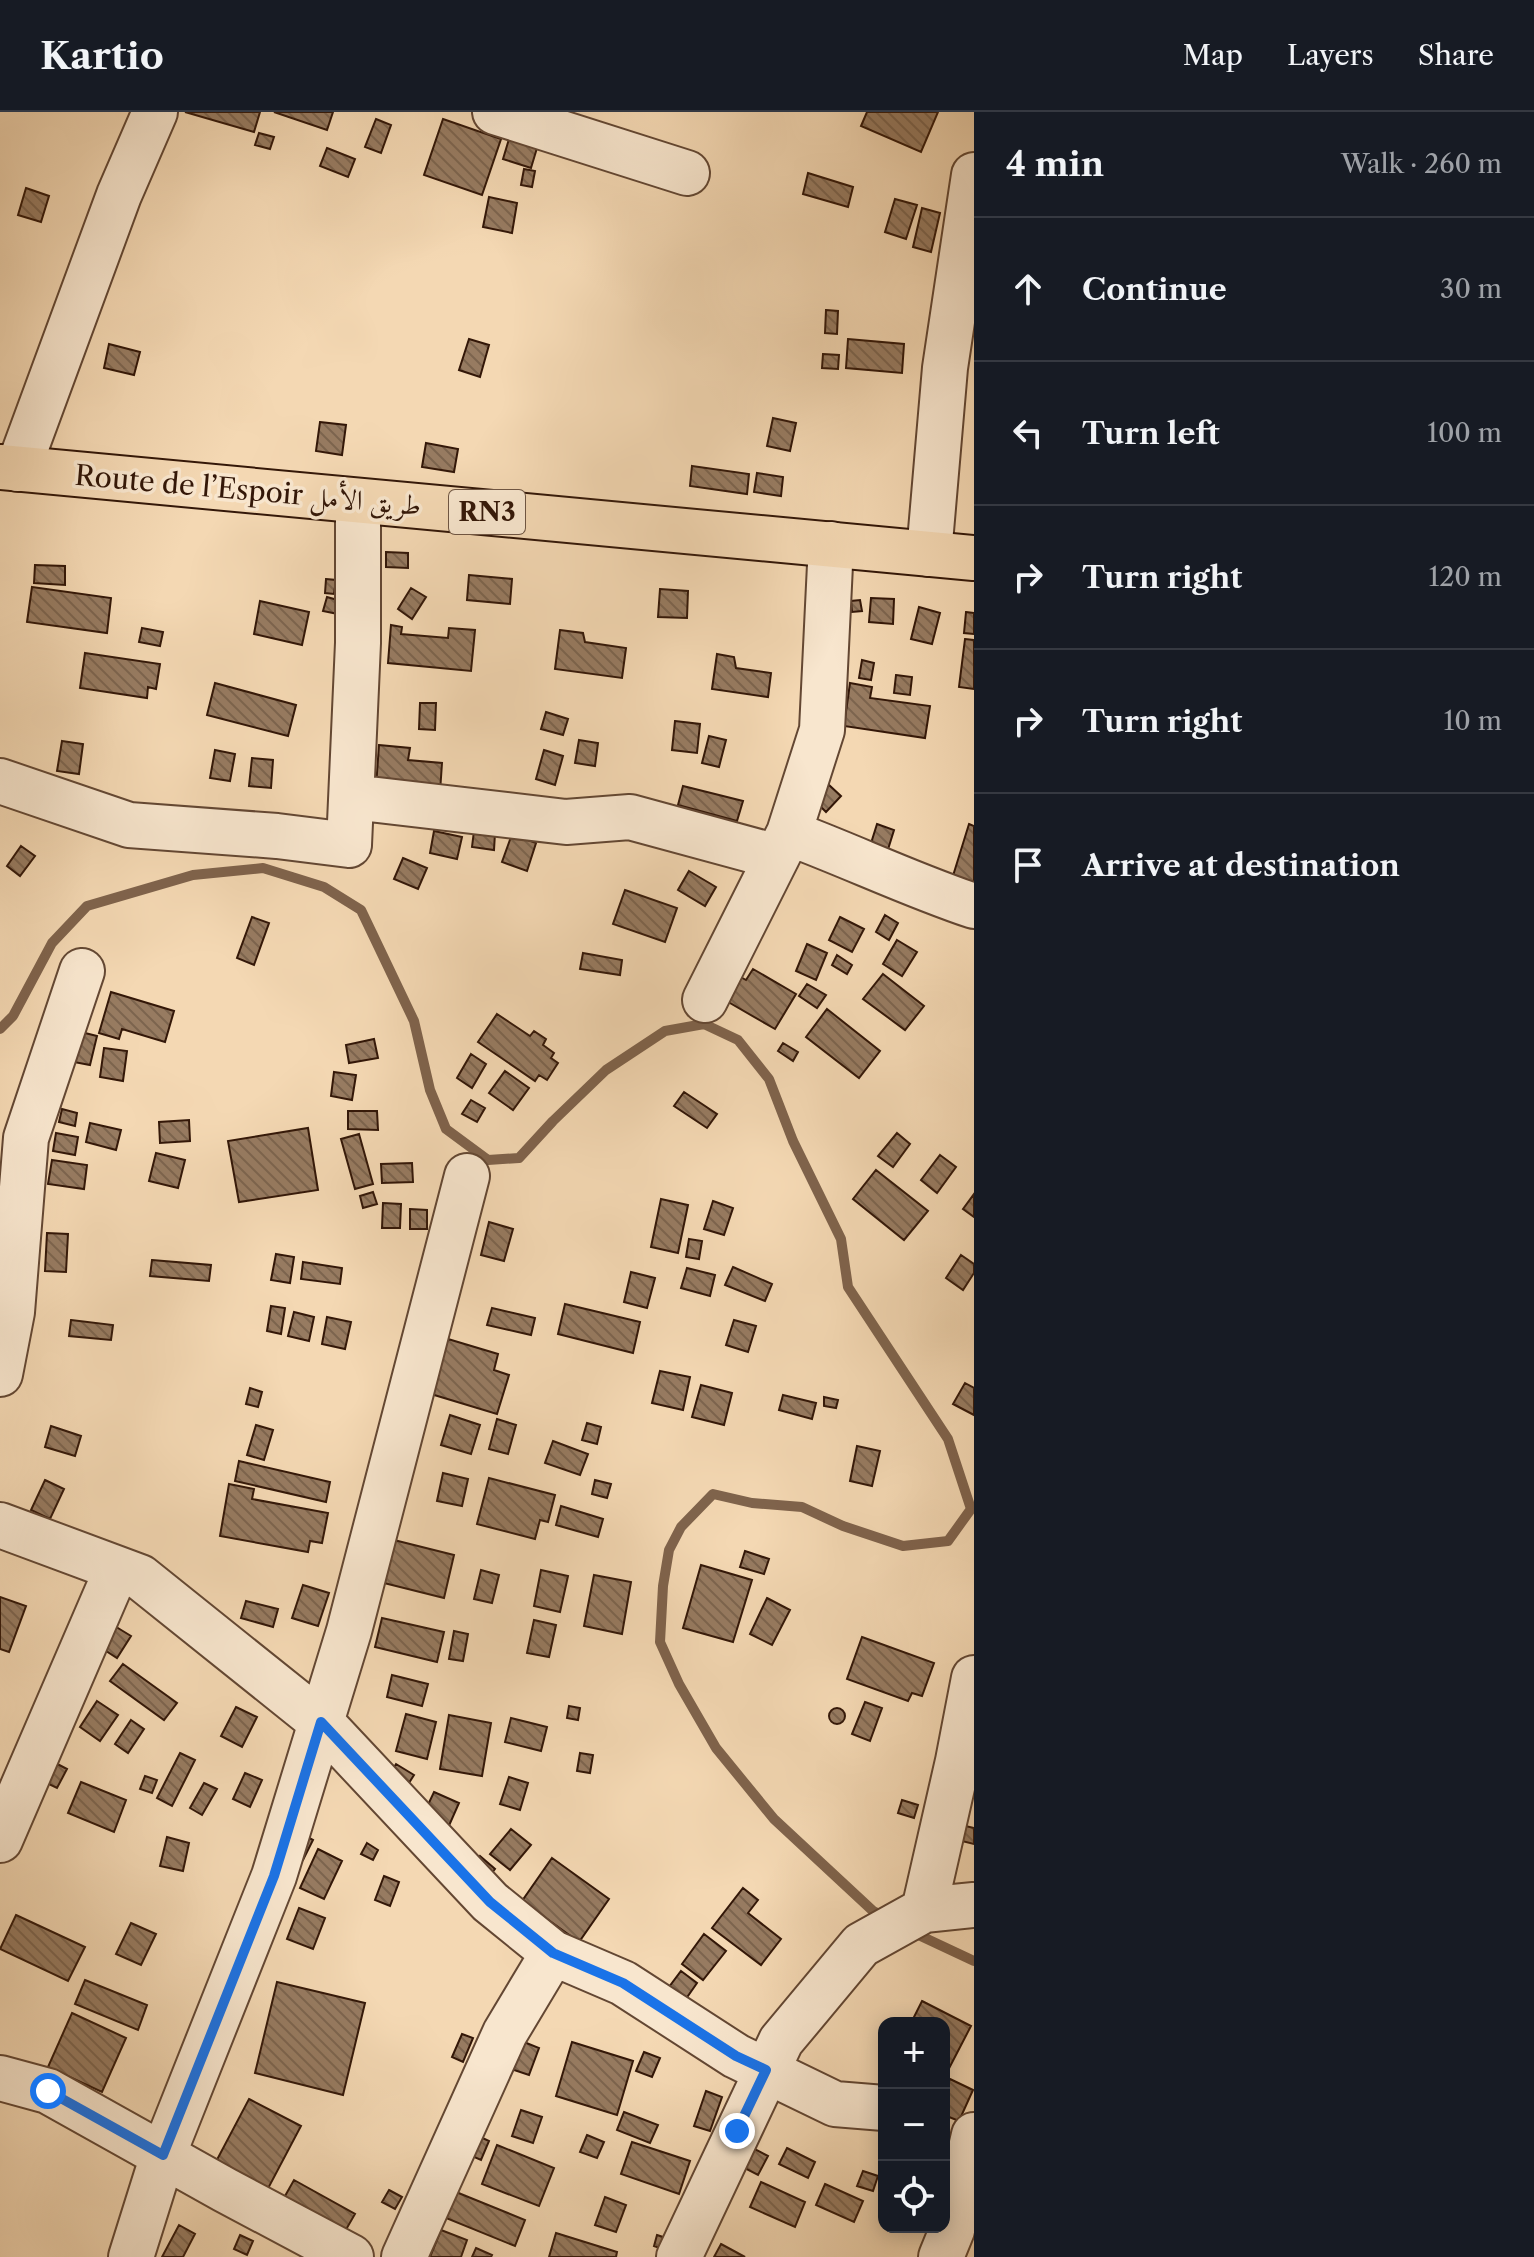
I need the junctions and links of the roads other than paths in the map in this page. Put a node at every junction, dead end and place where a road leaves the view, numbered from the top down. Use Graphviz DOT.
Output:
graph roads {
  1 [pos="155,112"];
  2 [pos="495,112"];
  3 [pos="687,173"];
  4 [pos="974,175"];
  5 [pos="9,468"];
  6 [pos="358,501"];
  7 [pos="831,544"];
  8 [pos="929,554"];
  9 [pos="974,558"];
  10 [pos="0,781"];
  11 [pos="352,797"];
  12 [pos="783,845"];
  13 [pos="974,906"];
  14 [pos="82,971"];
  15 [pos="705,1000"];
  16 [pos="467,1176"];
  17 [pos="0,1374"];
  18 [pos="0,1525"];
  19 [pos="117,1569"];
  20 [pos="974,1678"];
  21 [pos="321,1722"];
  22 [pos="0,1840"];
  23 [pos="974,1905"];
  24 [pos="924,1910"];
  25 [pos="553,1953"];
  26 [pos="766,2070"];
  27 [pos="0,2078"];
  28 [pos="878,2108"];
  29 [pos="963,2136"];
  30 [pos="163,2155"];
  31 [pos="131,2257"];
  32 [pos="351,2257"];
  33 [pos="404,2257"];
  34 [pos="679,2257"];
  35 [pos="941,2257"];
  1 -- 5 [label="street"];
  2 -- 3 [label="street"];
  4 -- 8 [label="street"];
  5 -- 6 [label="highway, Route de l’Espoir طريق الأمل / RN3"];
  6 -- 7 [label="highway, Route de l’Espoir طريق الأمل / RN3"];
  6 -- 11 [label="street"];
  7 -- 8 [label="highway, Route de l’Espoir طريق الأمل / RN3"];
  7 -- 12 [label="street"];
  8 -- 9 [label="highway, Route de l’Espoir طريق الأمل / RN3"];
  10 -- 11 [label="street"];
  11 -- 12 [label="street"];
  12 -- 13 [label="street"];
  12 -- 15 [label="street"];
  14 -- 17 [label="street"];
  16 -- 21 [label="street"];
  18 -- 19 [label="street"];
  19 -- 21 [label="street"];
  19 -- 22 [label="street"];
  20 -- 24 [label="street"];
  21 -- 25 [label="street"];
  21 -- 30 [label="street"];
  23 -- 24 [label="street"];
  24 -- 26 [label="street"];
  25 -- 26 [label="street"];
  25 -- 33 [label="street"];
  26 -- 28 [label="street"];
  26 -- 34 [label="street"];
  27 -- 30 [label="street"];
  29 -- 35 [label="street"];
  30 -- 31 [label="street"];
  30 -- 32 [label="street"];
}
